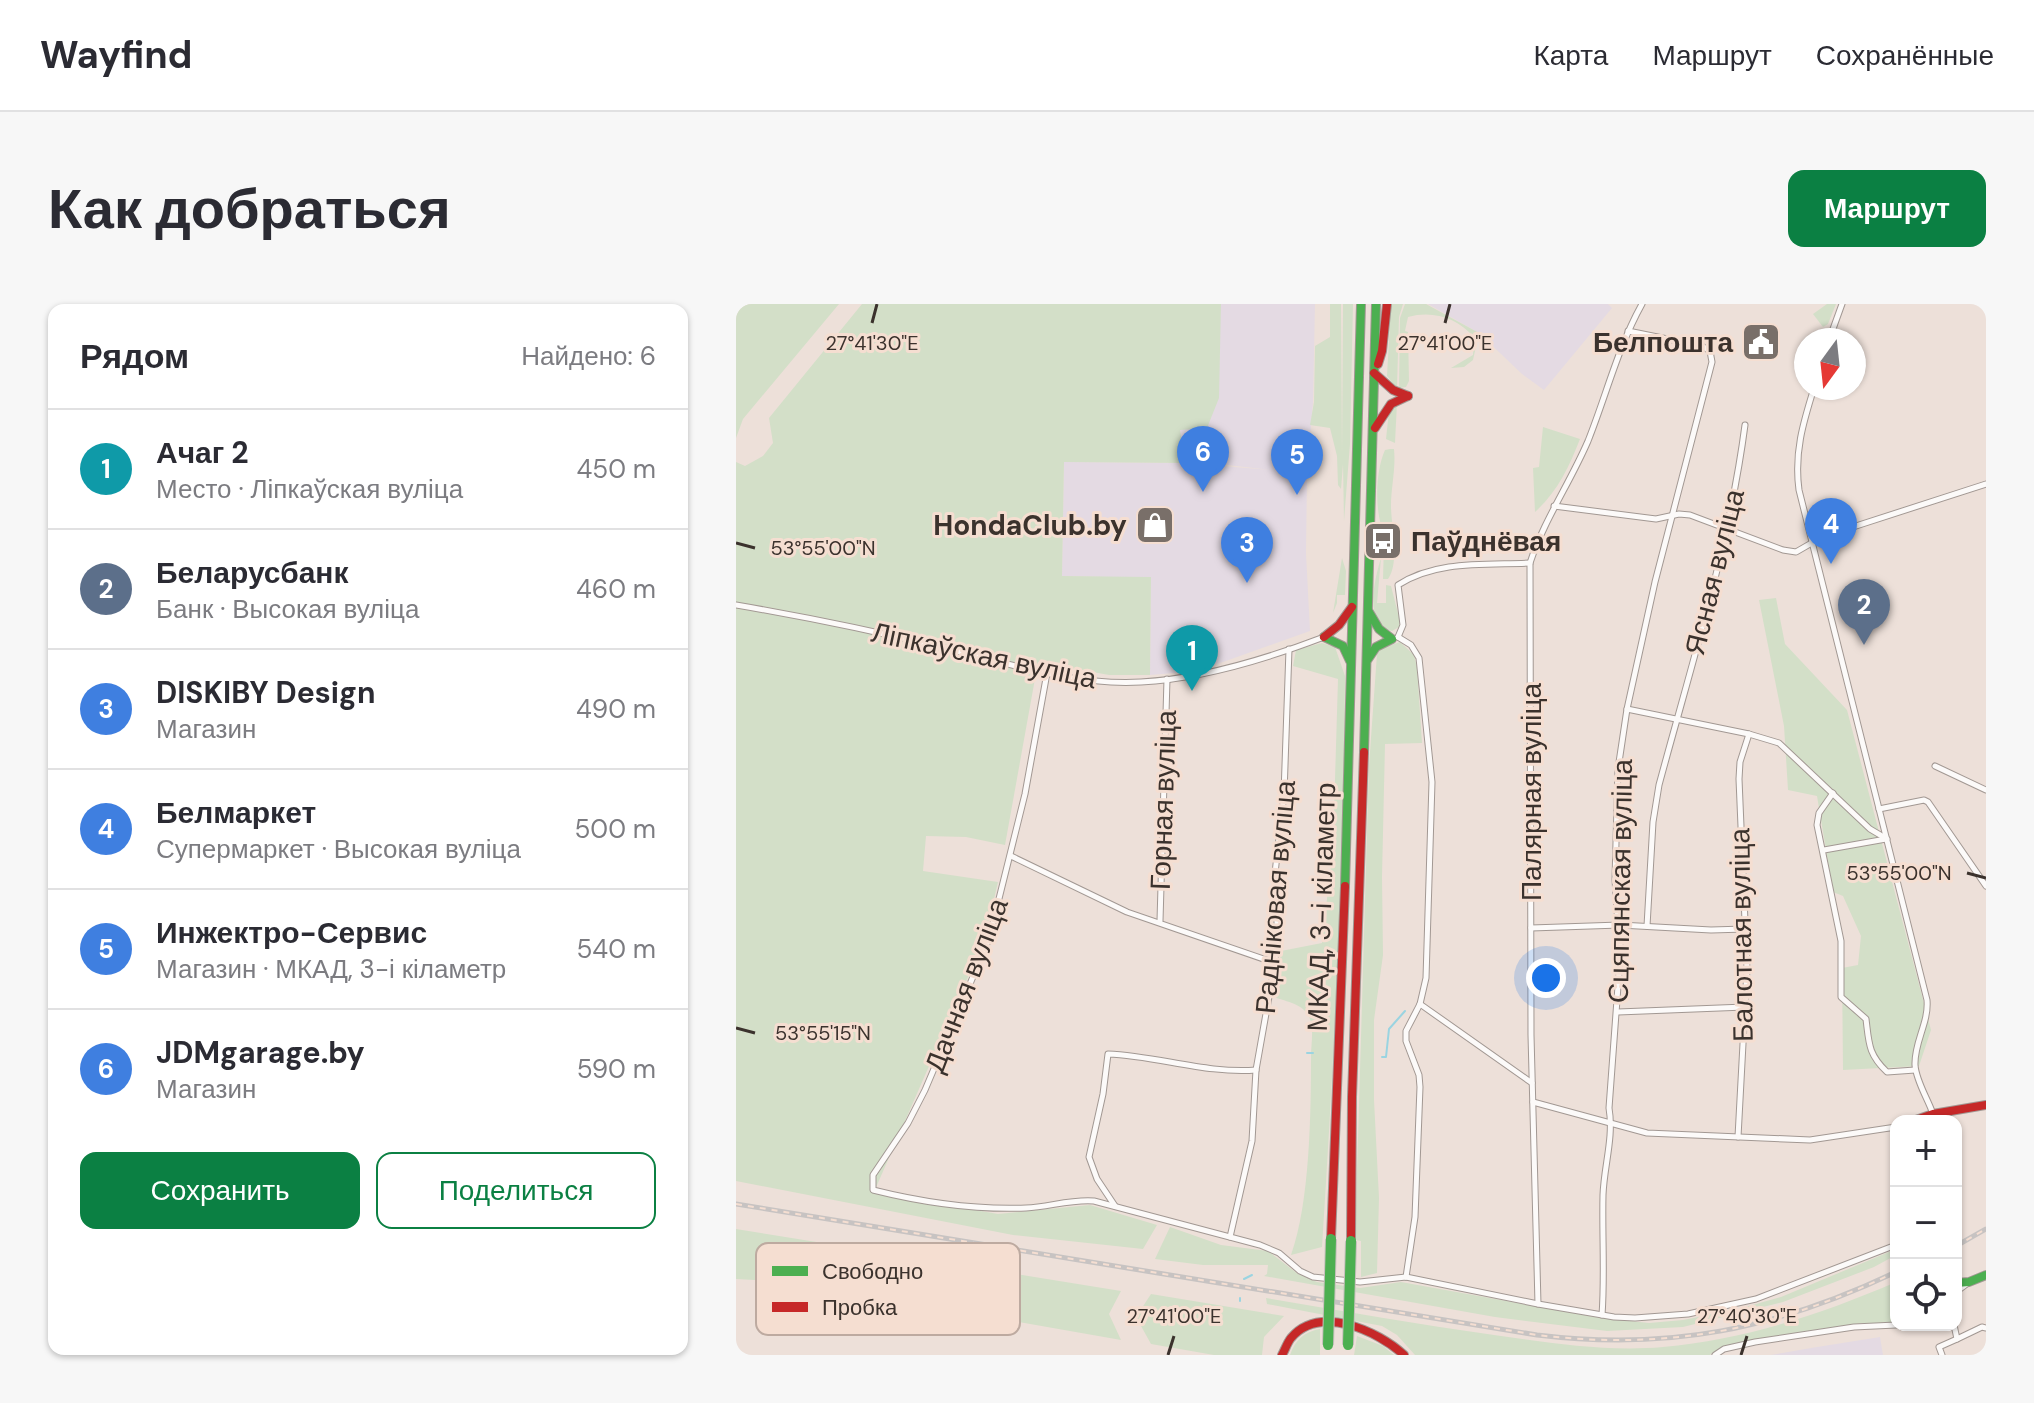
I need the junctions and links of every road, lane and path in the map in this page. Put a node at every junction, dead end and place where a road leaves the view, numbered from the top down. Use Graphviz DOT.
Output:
graph roads {
  1 [pos="1361,304"];
  2 [pos="1376,304"];
  3 [pos="1387,304"];
  4 [pos="1642,304"];
  5 [pos="1842,304"];
  6 [pos="1833,328"];
  7 [pos="1628,331"];
  8 [pos="1374,373"];
  9 [pos="1810,400"];
  10 [pos="1745,425"];
  11 [pos="1374,430"];
  12 [pos="1986,484"];
  13 [pos="1554,506"];
  14 [pos="1671,516"];
  15 [pos="1726,529"];
  16 [pos="1813,544"];
  17 [pos="1530,563"];
  18 [pos="736,605"];
  19 [pos="1354,605"];
  20 [pos="1368,610"];
  21 [pos="1324,637"];
  22 [pos="1395,638"];
  23 [pos="1289,649"];
  24 [pos="1366,661"];
  25 [pos="1352,669"];
  26 [pos="1047,673"];
  27 [pos="1167,679"];
  28 [pos="1627,709"];
  29 [pos="1677,717"];
  30 [pos="1749,734"];
  31 [pos="1935,766"];
  32 [pos="1986,790"];
  33 [pos="1833,793"];
  34 [pos="1879,809"];
  35 [pos="1887,839"];
  36 [pos="1824,850"];
  37 [pos="1011,856"];
  38 [pos="1986,886"];
  39 [pos="1160,921"];
  40 [pos="1620,925"];
  41 [pos="1647,926"];
  42 [pos="1531,928"];
  43 [pos="1745,929"];
  44 [pos="1275,963"];
  45 [pos="1420,1004"];
  46 [pos="1745,1007"];
  47 [pos="1618,1012"];
  48 [pos="1256,1070"];
  49 [pos="1915,1070"];
  50 [pos="1532,1083"];
  51 [pos="1533,1102"];
  52 [pos="1986,1105"];
  53 [pos="1933,1114"];
  54 [pos="1930,1115"];
  55 [pos="1611,1122"];
  56 [pos="1890,1128"];
  57 [pos="1738,1137"];
  58 [pos="1116,1207"];
  59 [pos="1230,1237"];
  60 [pos="1890,1247"];
  61 [pos="1986,1275"];
  62 [pos="1406,1277"];
  63 [pos="1969,1282"];
  64 [pos="1962,1283"];
  65 [pos="1962,1287"];
  66 [pos="1538,1304"];
  67 [pos="1602,1315"];
  68 [pos="1890,1325"];
  69 [pos="1986,1328"];
  70 [pos="1955,1331"];
  71 [pos="1957,1339"];
  72 [pos="1328,1350"];
  73 [pos="1348,1350"];
  74 [pos="1282,1355"];
  75 [pos="1404,1355"];
  76 [pos="1715,1355"];
  77 [pos="1942,1355"];
  1 -- 19 [label="main road, МКАД, 3-і кіламетр"];
  2 -- 8 [label="main road"];
  3 -- 8 [label="main road"];
  4 -- 7 [label="street, Палярная вуліца"];
  5 -- 6 [label="street"];
  7 -- 13 [label="street, Палярная вуліца"];
  7 -- 14 [label="street, Сцяпянская вуліца"];
  8 -- 11 [label="main road, МКАД, 3-і кіламетр"];
  8 -- 11 [label="main road"];
  9 -- 16 [label="street"];
  10 -- 15 [label="street, Ясная вуліца"];
  11 -- 20 [label="main road, МКАД, 3-і кіламетр"];
  12 -- 16 [label="street"];
  13 -- 14 [label="street"];
  13 -- 17 [label="street, Палярная вуліца"];
  14 -- 15 [label="street"];
  14 -- 28 [label="street, Сцяпянская вуліца"];
  15 -- 16 [label="street"];
  15 -- 29 [label="street, Ясная вуліца"];
  16 -- 34 [label="street"];
  17 -- 22 [label="street"];
  17 -- 42 [label="street, Палярная вуліца"];
  18 -- 26 [label="street, Ліпкаўская вуліца"];
  19 -- 21 [label="main road"];
  19 -- 25 [label="main road, МКАД, 3-і кіламетр"];
  20 -- 22 [label="main road"];
  20 -- 24 [label="main road, МКАД, 3-і кіламетр"];
  21 -- 23 [label="street, Ліпкаўская вуліца"];
  21 -- 25 [label="main road"];
  22 -- 24 [label="main road"];
  22 -- 45 [label="street"];
  23 -- 27 [label="street, Ліпкаўская вуліца"];
  23 -- 44 [label="street, Радніковая вуліца"];
  24 -- 73 [label="main road, МКАД, 3-і кіламетр, bridge"];
  25 -- 72 [label="main road, МКАД, 3-і кіламетр, bridge"];
  26 -- 27 [label="street, Ліпкаўская вуліца"];
  26 -- 37 [label="street, Дачная вуліца"];
  27 -- 39 [label="street, Горная вуліца"];
  28 -- 29 [label="street"];
  28 -- 40 [label="street, Сцяпянская вуліца"];
  29 -- 30 [label="street"];
  29 -- 41 [label="street, Ясная вуліца"];
  30 -- 33 [label="street"];
  30 -- 43 [label="street, Балотная вуліца"];
  31 -- 32 [label="street"];
  33 -- 35 [label="street"];
  33 -- 36 [label="street"];
  34 -- 35 [label="street"];
  34 -- 38 [label="street"];
  35 -- 36 [label="street"];
  35 -- 49 [label="street"];
  36 -- 49 [label="street"];
  37 -- 39 [label="street"];
  37 -- 58 [label="street, Дачная вуліца"];
  39 -- 44 [label="street"];
  40 -- 41 [label="street"];
  40 -- 42 [label="street"];
  40 -- 47 [label="street, Сцяпянская вуліца"];
  41 -- 43 [label="street"];
  42 -- 50 [label="street, Палярная вуліца"];
  43 -- 46 [label="street, Балотная вуліца"];
  44 -- 48 [label="street, Радніковая вуліца"];
  45 -- 50 [label="street"];
  45 -- 62 [label="street"];
  46 -- 47 [label="street"];
  46 -- 57 [label="street, Балотная вуліца"];
  47 -- 55 [label="street, Сцяпянская вуліца"];
  48 -- 58 [label="street"];
  48 -- 59 [label="street, Радніковая вуліца"];
  49 -- 53 [label="street"];
  50 -- 51 [label="street, Палярная вуліца"];
  51 -- 55 [label="street"];
  51 -- 66 [label="street, Палярная вуліца"];
  52 -- 53 [label="main road"];
  53 -- 54 [label="main road"];
  55 -- 57 [label="street"];
  55 -- 67 [label="street, Сцяпянская вуліца"];
  56 -- 57 [label="street"];
  58 -- 59 [label="street"];
  59 -- 62 [label="street"];
  60 -- 67 [label="street"];
  61 -- 63 [label="main road"];
  62 -- 66 [label="street"];
  63 -- 64 [label="main road"];
  63 -- 65 [label="street"];
  66 -- 67 [label="street"];
  68 -- 76 [label="street"];
  69 -- 71 [label="street"];
  70 -- 71 [label="street"];
  71 -- 77 [label="street"];
  74 -- 75 [label="main road"];
}
